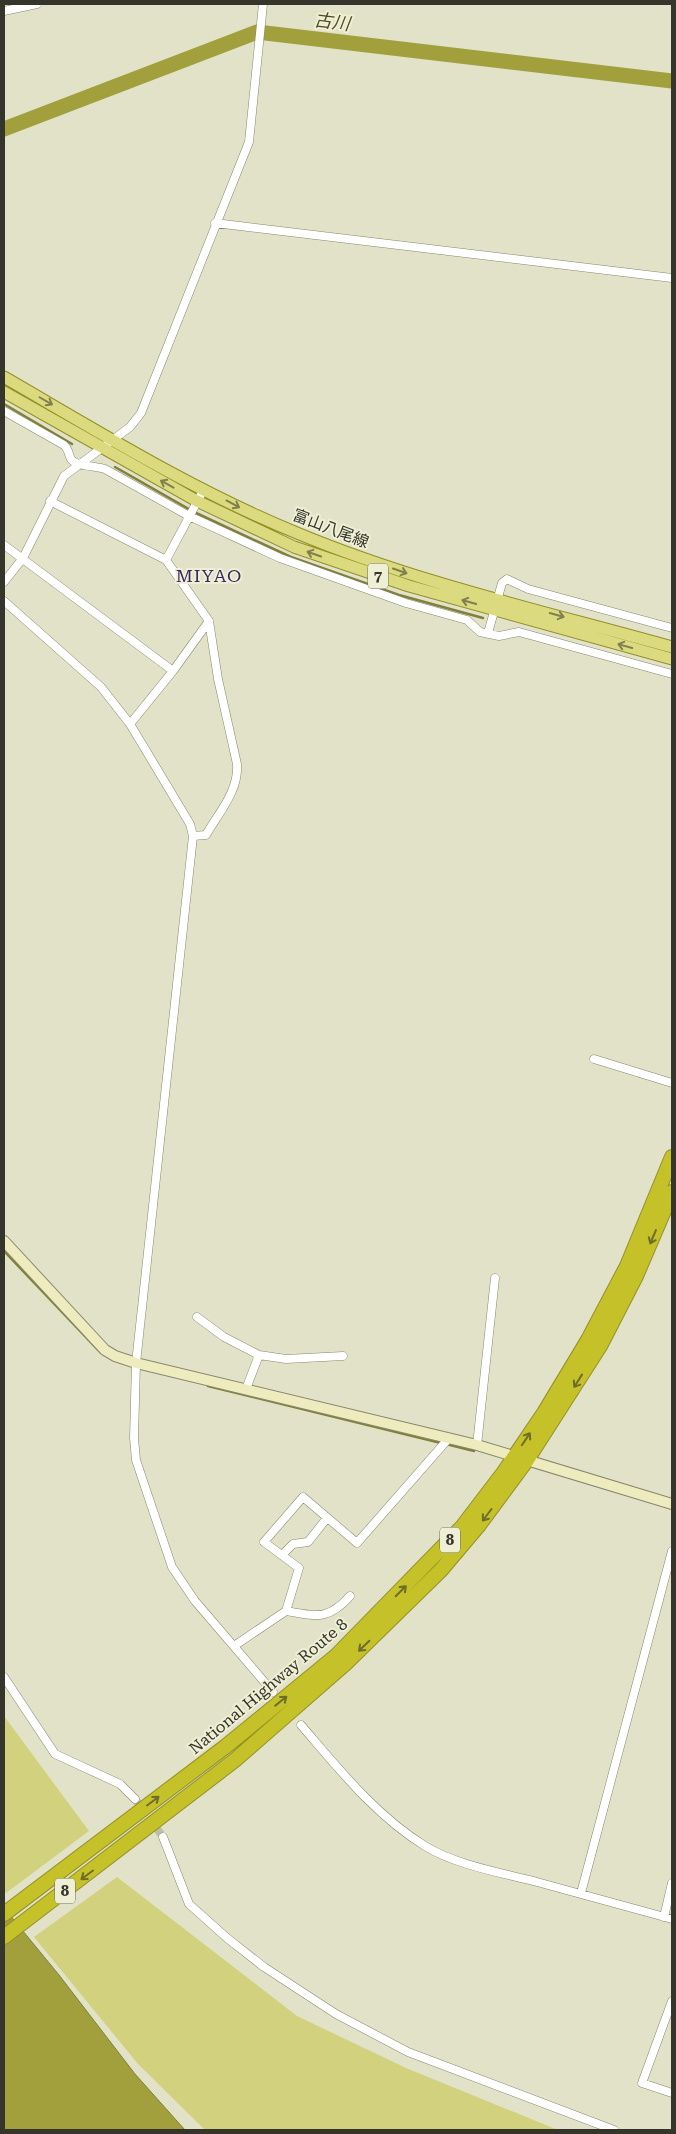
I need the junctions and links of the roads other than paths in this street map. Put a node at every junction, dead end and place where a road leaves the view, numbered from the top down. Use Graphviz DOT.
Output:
graph roads {
  1 [pos="38,4"];
  2 [pos="263,4"];
  3 [pos="4,11"];
  4 [pos="215,223"];
  5 [pos="672,278"];
  6 [pos="4,377"];
  7 [pos="4,392"];
  8 [pos="4,410"];
  9 [pos="113,440"];
  10 [pos="101,447"];
  11 [pos="78,465"];
  12 [pos="204,489"];
  13 [pos="50,501"];
  14 [pos="197,501"];
  15 [pos="189,516"];
  16 [pos="4,545"];
  17 [pos="23,558"];
  18 [pos="166,560"];
  19 [pos="4,582"];
  20 [pos="4,601"];
  21 [pos="497,604"];
  22 [pos="209,621"];
  23 [pos="672,628"];
  24 [pos="488,633"];
  25 [pos="672,647"];
  26 [pos="672,659"];
  27 [pos="174,671"];
  28 [pos="672,674"];
  29 [pos="130,724"];
  30 [pos="193,836"];
  31 [pos="594,1059"];
  32 [pos="672,1084"];
  33 [pos="672,1158"];
  34 [pos="672,1192"];
  35 [pos="4,1241"];
  36 [pos="495,1278"];
  37 [pos="197,1317"];
  38 [pos="259,1355"];
  39 [pos="343,1356"];
  40 [pos="136,1363"];
  41 [pos="246,1388"];
  42 [pos="449,1438"];
  43 [pos="477,1445"];
  44 [pos="521,1458"];
  45 [pos="672,1504"];
  46 [pos="327,1518"];
  47 [pos="672,1551"];
  48 [pos="282,1555"];
  49 [pos="350,1596"];
  50 [pos="286,1610"];
  51 [pos="234,1646"];
  52 [pos="4,1677"];
  53 [pos="273,1692"];
  54 [pos="301,1725"];
  55 [pos="135,1799"];
  56 [pos="162,1837"];
  57 [pos="672,1883"];
  58 [pos="581,1894"];
  59 [pos="4,1914"];
  60 [pos="664,1917"];
  61 [pos="672,1919"];
  62 [pos="4,1937"];
  63 [pos="672,2001"];
  64 [pos="669,2022"];
  65 [pos="672,2093"];
  66 [pos="614,2130"];
  1 -- 3 [label="street"];
  2 -- 4 [label="street"];
  4 -- 5 [label="street"];
  4 -- 9 [label="street"];
  6 -- 9 [label="main road, 富山八尾線 / 7, one-way"];
  7 -- 10 [label="main road, 富山八尾線 / 7"];
  8 -- 11 [label="street"];
  9 -- 10 [label="street"];
  9 -- 12 [label="main road, 富山八尾線 / 7"];
  10 -- 11 [label="street"];
  14 -- 10 [label="main road, 富山八尾線 / 7, one-way"];
  11 -- 13 [label="street"];
  11 -- 15 [label="street"];
  12 -- 14 [label="street"];
  12 -- 21 [label="main road, 富山八尾線 / 7, one-way"];
  13 -- 17 [label="street"];
  13 -- 18 [label="street"];
  14 -- 15 [label="street"];
  21 -- 14 [label="main road, 富山八尾線 / 7, one-way"];
  15 -- 18 [label="street"];
  15 -- 24 [label="street"];
  16 -- 17 [label="street"];
  17 -- 19 [label="street"];
  17 -- 27 [label="street"];
  18 -- 22 [label="street"];
  20 -- 29 [label="street"];
  21 -- 23 [label="street"];
  21 -- 24 [label="street"];
  21 -- 25 [label="main road, 富山八尾線 / 7, one-way"];
  26 -- 21 [label="main road, 富山八尾線 / 7, one-way"];
  22 -- 27 [label="street"];
  22 -- 30 [label="street"];
  24 -- 28 [label="street"];
  27 -- 29 [label="street"];
  29 -- 30 [label="street"];
  30 -- 40 [label="street"];
  31 -- 32 [label="street"];
  44 -- 33 [label="highway, National Highway Route 8 / 8, one-way"];
  34 -- 44 [label="highway, National Highway Route 8 / 8, one-way"];
  35 -- 40 [label="street"];
  36 -- 43 [label="street"];
  37 -- 38 [label="street"];
  38 -- 39 [label="street"];
  38 -- 41 [label="street"];
  40 -- 41 [label="street"];
  40 -- 51 [label="street"];
  41 -- 42 [label="street"];
  42 -- 43 [label="street"];
  42 -- 46 [label="street"];
  43 -- 44 [label="street"];
  44 -- 45 [label="street"];
  59 -- 44 [label="highway, National Highway Route 8 / 8, one-way"];
  44 -- 62 [label="highway, National Highway Route 8 / 8, one-way"];
  46 -- 48 [label="street"];
  46 -- 48 [label="street"];
  47 -- 58 [label="street"];
  48 -- 50 [label="street"];
  49 -- 50 [label="street"];
  50 -- 51 [label="street"];
  51 -- 53 [label="street"];
  52 -- 55 [label="street"];
  54 -- 58 [label="street"];
  56 -- 66 [label="street"];
  57 -- 60 [label="street"];
  58 -- 60 [label="street"];
  60 -- 61 [label="street"];
  63 -- 64 [label="street"];
  64 -- 65 [label="street"];
}
